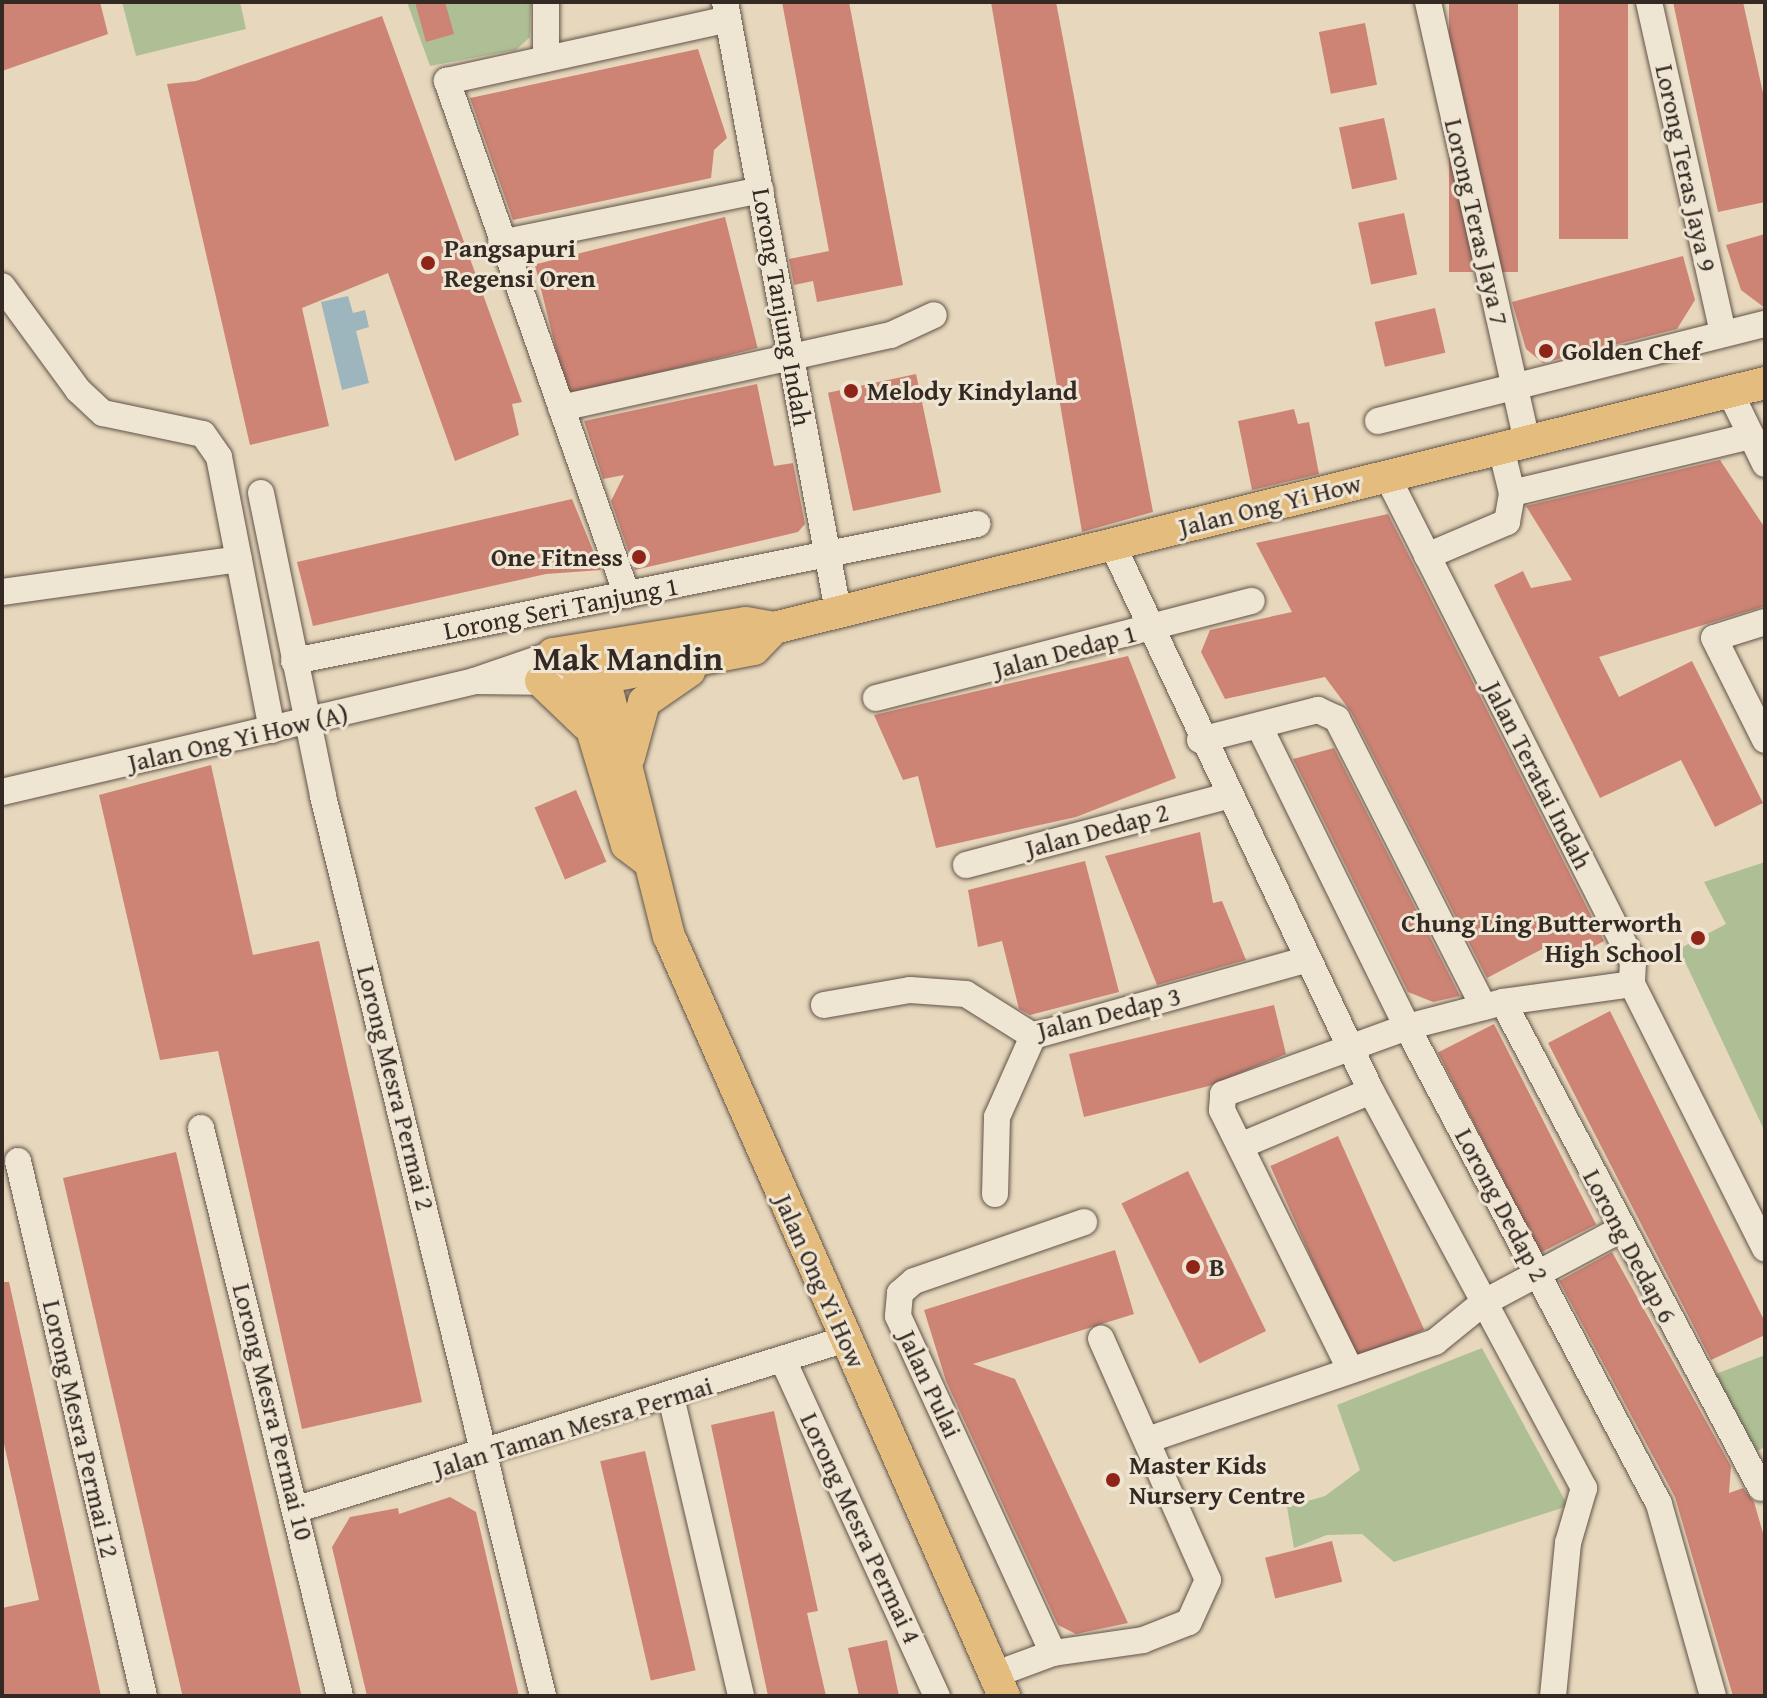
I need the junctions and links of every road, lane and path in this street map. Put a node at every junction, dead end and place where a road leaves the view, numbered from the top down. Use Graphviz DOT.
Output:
graph roads {
  1 [pos="546,2"];
  2 [pos="1428,2"];
  3 [pos="1649,2"];
  4 [pos="725,11"];
  5 [pos="546,59"];
  6 [pos="761,190"];
  7 [pos="501,243"];
  8 [pos="2,286"];
  9 [pos="934,315"];
  10 [pos="1765,324"];
  11 [pos="1723,334"];
  12 [pos="792,358"];
  13 [pos="1765,383"];
  14 [pos="1514,388"];
  15 [pos="1730,392"];
  16 [pos="561,408"];
  17 [pos="1378,421"];
  18 [pos="1751,436"];
  19 [pos="1514,445"];
  20 [pos="1765,464"];
  21 [pos="1387,476"];
  22 [pos="261,493"];
  23 [pos="1512,493"];
  24 [pos="977,524"];
  25 [pos="1113,546"];
  26 [pos="1427,556"];
  27 [pos="828,557"];
  28 [pos="239,559"];
  29 [pos="2,592"];
  30 [pos="627,595"];
  31 [pos="1252,601"];
  32 [pos="838,611"];
  33 [pos="1765,622"];
  34 [pos="774,628"];
  35 [pos="1149,629"];
  36 [pos="648,640"];
  37 [pos="717,657"];
  38 [pos="294,661"];
  39 [pos="547,668"];
  40 [pos="590,677"];
  41 [pos="876,698"];
  42 [pos="307,722"];
  43 [pos="588,726"];
  44 [pos="1259,726"];
  45 [pos="272,730"];
  46 [pos="1200,740"];
  47 [pos="1765,740"];
  48 [pos="628,766"];
  49 [pos="2,792"];
  50 [pos="1228,796"];
  51 [pos="648,861"];
  52 [pos="966,865"];
  53 [pos="1308,959"];
  54 [pos="1632,984"];
  55 [pos="1493,1004"];
  56 [pos="824,1005"];
  57 [pos="1407,1027"];
  58 [pos="1033,1036"];
  59 [pos="1352,1048"];
  60 [pos="1371,1091"];
  61 [pos="201,1128"];
  62 [pos="1240,1146"];
  63 [pos="18,1161"];
  64 [pos="995,1194"];
  65 [pos="1084,1222"];
  66 [pos="1620,1230"];
  67 [pos="1765,1248"];
  68 [pos="1537,1271"];
  69 [pos="1483,1303"];
  70 [pos="846,1339"];
  71 [pos="1101,1339"];
  72 [pos="783,1360"];
  73 [pos="1350,1369"];
  74 [pos="671,1397"];
  75 [pos="1150,1439"];
  76 [pos="488,1454"];
  77 [pos="1761,1488"];
  78 [pos="298,1509"];
  79 [pos="1053,1653"];
  80 [pos="1001,1684"];
  81 [pos="144,1696"];
  82 [pos="340,1696"];
  83 [pos="543,1696"];
  84 [pos="741,1696"];
  85 [pos="937,1696"];
  86 [pos="1553,1696"];
  87 [pos="1713,1696"];
  1 -- 5 [label="street"];
  2 -- 14 [label="street, Lorong Teras Jaya 7"];
  3 -- 11 [label="street, Lorong Teras Jaya 9"];
  4 -- 5 [label="street"];
  4 -- 6 [label="street, Lorong Tanjung Indah"];
  5 -- 7 [label="street"];
  6 -- 7 [label="street"];
  6 -- 12 [label="street, Lorong Tanjung Indah"];
  7 -- 16 [label="street"];
  8 -- 28 [label="street"];
  9 -- 12 [label="street"];
  10 -- 11 [label="street"];
  11 -- 14 [label="street"];
  12 -- 16 [label="street"];
  12 -- 27 [label="street, Lorong Tanjung Indah"];
  13 -- 15 [label="main road, Jalan Ong Yi How"];
  14 -- 17 [label="street"];
  14 -- 19 [label="street, Lorong Teras Jaya 7"];
  15 -- 18 [label="street"];
  15 -- 19 [label="main road, Jalan Ong Yi How"];
  16 -- 30 [label="street"];
  18 -- 20 [label="street"];
  18 -- 23 [label="street"];
  19 -- 21 [label="main road, Jalan Ong Yi How"];
  19 -- 23 [label="street, Lorong Teras Jaya 7"];
  21 -- 25 [label="main road, Jalan Ong Yi How"];
  21 -- 26 [label="street, Jalan Teratai Indah"];
  22 -- 38 [label="street, Lorong Mesra Permai 2"];
  23 -- 26 [label="street"];
  24 -- 27 [label="street, Lorong Seri Tanjung 1"];
  25 -- 32 [label="main road, Jalan Ong Yi How"];
  25 -- 35 [label="street"];
  26 -- 54 [label="street, Jalan Teratai Indah"];
  27 -- 30 [label="street, Lorong Seri Tanjung 1"];
  27 -- 32 [label="street, Lorong Tanjung Indah"];
  28 -- 29 [label="street"];
  28 -- 45 [label="street"];
  30 -- 38 [label="street, Lorong Seri Tanjung 1"];
  31 -- 35 [label="street, Jalan Dedap 1"];
  32 -- 34 [label="main road, Jalan Ong Yi How"];
  33 -- 47 [label="street"];
  34 -- 36 [label="main road, Jalan Ong Yi How"];
  34 -- 37 [label="main road, Jalan Ong Yi How"];
  35 -- 41 [label="street, Jalan Dedap 1"];
  35 -- 46 [label="street"];
  36 -- 39 [label="main road, Jalan Ong Yi How"];
  36 -- 40 [label="main road"];
  37 -- 40 [label="main road, Jalan Ong Yi How"];
  37 -- 48 [label="main road"];
  38 -- 42 [label="street, Lorong Mesra Permai 2"];
  39 -- 40 [label="main road"];
  39 -- 42 [label="street, Jalan Ong Yi How (A)"];
  39 -- 43 [label="main road"];
  40 -- 43 [label="main road, Jalan Ong Yi How"];
  40 -- 48 [label="main road, Jalan Ong Yi How"];
  42 -- 45 [label="street, Jalan Ong Yi How (A)"];
  42 -- 76 [label="street, Lorong Mesra Permai 2"];
  43 -- 51 [label="main road, Jalan Ong Yi How"];
  44 -- 46 [label="street"];
  44 -- 55 [label="street, Lorong Dedap 6"];
  44 -- 57 [label="street, Lorong Dedap 2"];
  45 -- 49 [label="street, Jalan Ong Yi How (A)"];
  46 -- 50 [label="street"];
  48 -- 51 [label="main road, Jalan Ong Yi How"];
  50 -- 52 [label="street, Jalan Dedap 2"];
  50 -- 53 [label="street"];
  51 -- 70 [label="main road, Jalan Ong Yi How"];
  53 -- 58 [label="street, Jalan Dedap 3"];
  53 -- 59 [label="street"];
  54 -- 55 [label="street"];
  54 -- 67 [label="street, Jalan Teratai Indah"];
  55 -- 57 [label="street"];
  55 -- 66 [label="street, Lorong Dedap 6"];
  56 -- 58 [label="street, Jalan Dedap 3"];
  57 -- 59 [label="street"];
  57 -- 68 [label="street, Lorong Dedap 2"];
  58 -- 64 [label="street"];
  59 -- 60 [label="street"];
  59 -- 62 [label="street"];
  60 -- 62 [label="street"];
  60 -- 69 [label="street"];
  61 -- 78 [label="street, Lorong Mesra Permai 10"];
  62 -- 73 [label="street"];
  63 -- 81 [label="street, Lorong Mesra Permai 12"];
  65 -- 79 [label="street, Jalan Pulai"];
  66 -- 68 [label="street"];
  66 -- 77 [label="street, Lorong Dedap 6"];
  68 -- 69 [label="street"];
  68 -- 87 [label="street, Lorong Dedap 2"];
  69 -- 73 [label="street"];
  69 -- 86 [label="street"];
  70 -- 72 [label="street, Jalan Taman Mesra Permai"];
  70 -- 80 [label="main road, Jalan Ong Yi How"];
  71 -- 75 [label="street"];
  72 -- 74 [label="street, Jalan Taman Mesra Permai"];
  72 -- 85 [label="street, Lorong Mesra Permai 4"];
  73 -- 75 [label="street"];
  74 -- 76 [label="street, Jalan Taman Mesra Permai"];
  74 -- 84 [label="street"];
  75 -- 79 [label="street"];
  76 -- 78 [label="street, Jalan Taman Mesra Permai"];
  76 -- 83 [label="street, Lorong Mesra Permai 2"];
  78 -- 82 [label="street, Lorong Mesra Permai 10"];
  79 -- 80 [label="street"];
}
